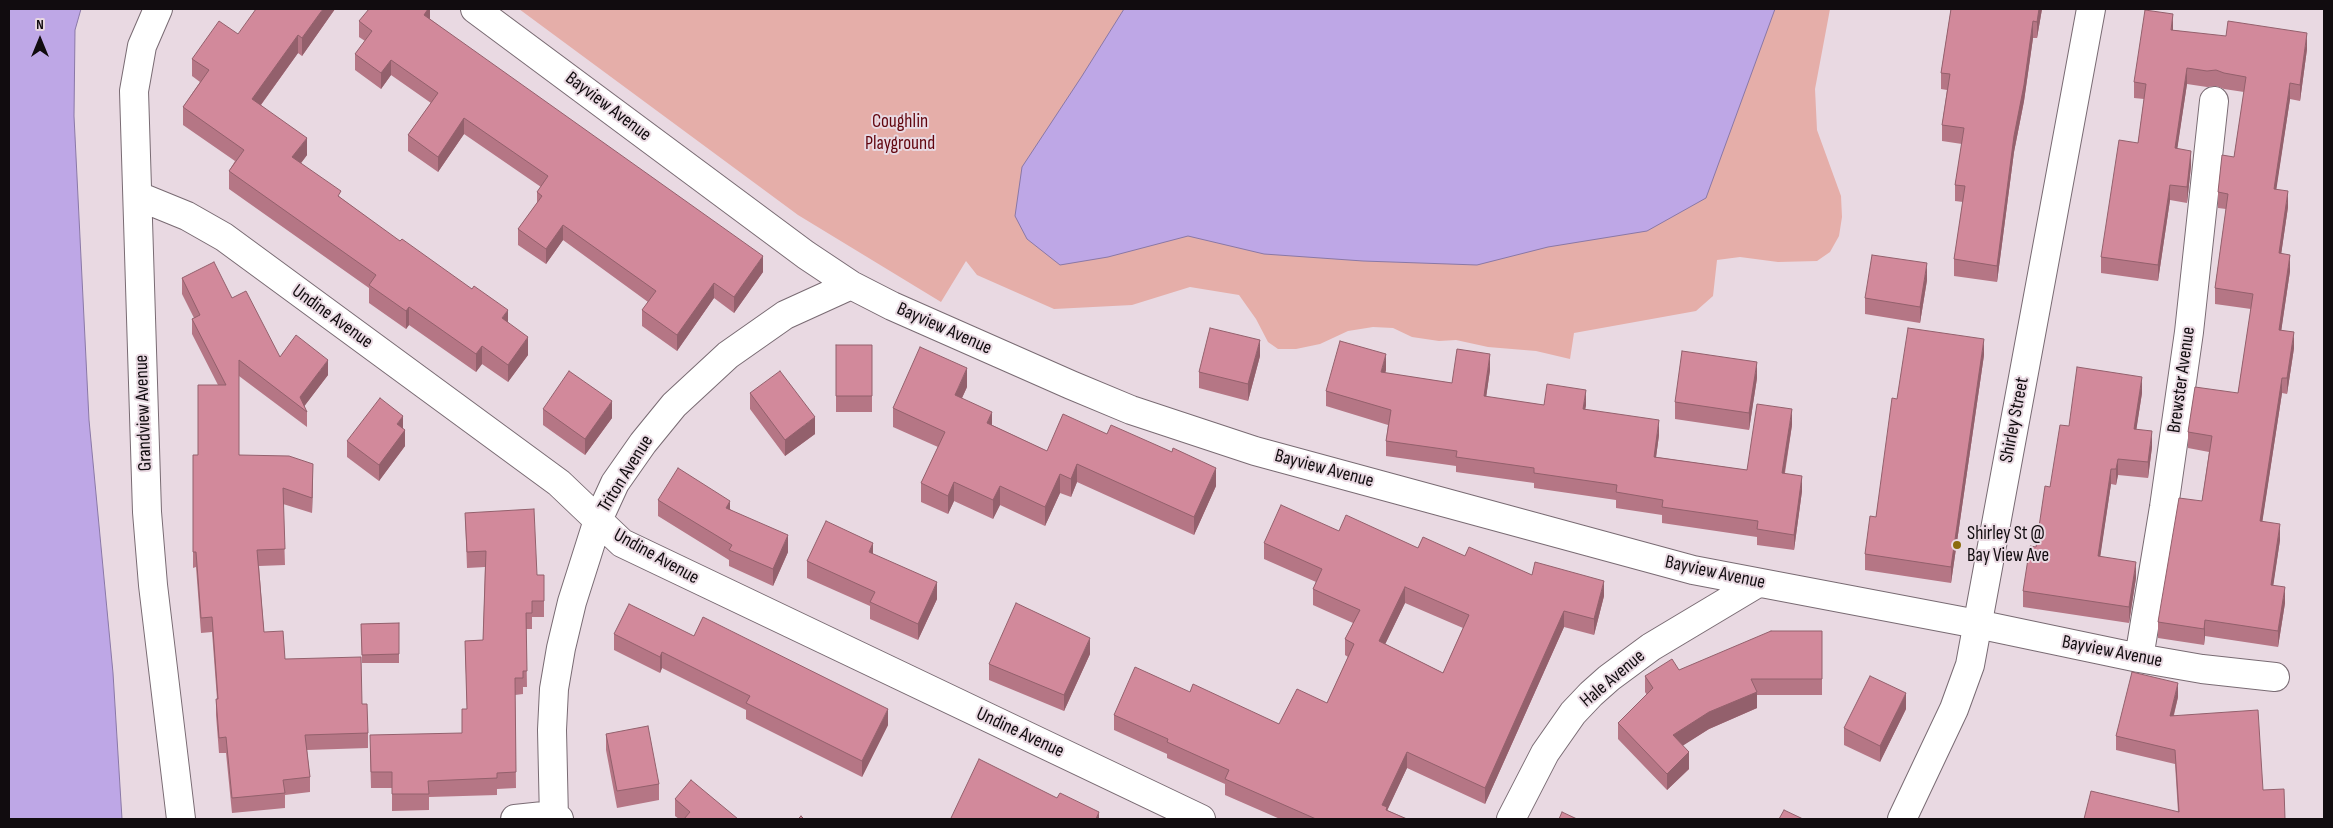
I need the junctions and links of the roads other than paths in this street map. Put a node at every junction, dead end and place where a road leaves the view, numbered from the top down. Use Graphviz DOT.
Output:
graph roads {
  1 [pos="158,9"];
  2 [pos="475,9"];
  3 [pos="2091,9"];
  4 [pos="2214,101"];
  5 [pos="138,196"];
  6 [pos="851,285"];
  7 [pos="598,520"];
  8 [pos="1758,583"];
  9 [pos="1977,624"];
  10 [pos="2138,658"];
  11 [pos="2275,676"];
  12 [pos="556,818"];
  13 [pos="181,819"];
  14 [pos="515,819"];
  15 [pos="1201,819"];
  16 [pos="1511,819"];
  17 [pos="1902,819"];
  1 -- 5 [label="street, Grandview Avenue"];
  2 -- 6 [label="street, Bayview Avenue"];
  3 -- 9 [label="street, Shirley Street"];
  4 -- 10 [label="street, Brewster Avenue"];
  5 -- 7 [label="street, Undine Avenue"];
  5 -- 13 [label="street, Grandview Avenue"];
  6 -- 7 [label="street, Triton Avenue"];
  6 -- 8 [label="street, Bayview Avenue"];
  7 -- 12 [label="street, Triton Avenue"];
  7 -- 15 [label="street, Undine Avenue"];
  8 -- 9 [label="street, Bayview Avenue"];
  8 -- 16 [label="street, Hale Avenue"];
  9 -- 10 [label="street, Bayview Avenue"];
  9 -- 17 [label="street, Shirley Street"];
  10 -- 11 [label="street, Bayview Avenue"];
  12 -- 14 [label="street"];
}
